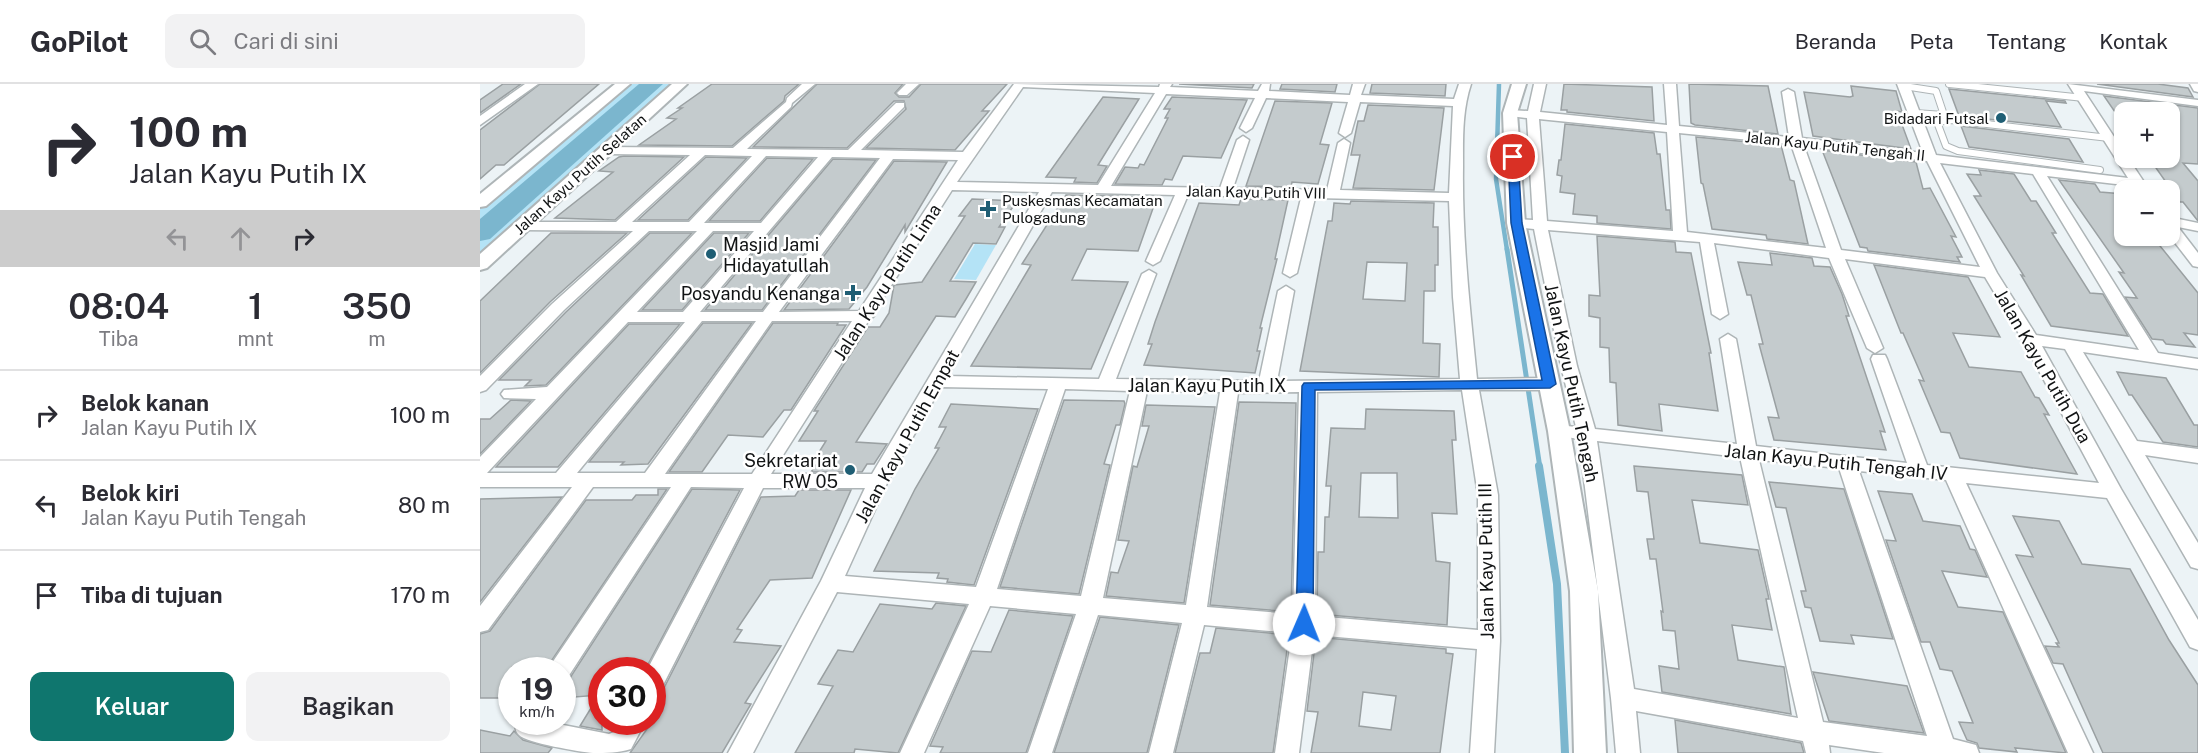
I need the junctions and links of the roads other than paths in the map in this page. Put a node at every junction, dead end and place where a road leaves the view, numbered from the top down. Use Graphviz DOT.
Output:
graph roads {
  1 [pos="532,84"];
  2 [pos="623,84"];
  3 [pos="680,84"];
  4 [pos="809,84"];
  5 [pos="913,84"];
  6 [pos="1020,84"];
  7 [pos="1267,84"];
  8 [pos="1359,84"];
  9 [pos="1465,84"];
  10 [pos="1519,84"];
  11 [pos="1540,84"];
  12 [pos="1670,84"];
  13 [pos="1949,84"];
  14 [pos="2196,84"];
  15 [pos="1068,85"];
  16 [pos="1904,85"];
  17 [pos="2075,85"];
  18 [pos="1164,88"];
  19 [pos="2198,89"];
  20 [pos="1788,92"];
  21 [pos="1262,96"];
  22 [pos="2084,98"];
  23 [pos="1354,99"];
  24 [pos="1459,103"];
  25 [pos="2198,103"];
  26 [pos="1511,115"];
  27 [pos="1916,115"];
  28 [pos="1533,116"];
  29 [pos="480,121"];
  30 [pos="1936,122"];
  31 [pos="1672,128"];
  32 [pos="2109,138"];
  33 [pos="1796,141"];
  34 [pos="607,150"];
  35 [pos="701,152"];
  36 [pos="735,153"];
  37 [pos="762,153"];
  38 [pos="828,154"];
  39 [pos="851,154"];
  40 [pos="889,155"];
  41 [pos="1238,155"];
  42 [pos="967,156"];
  43 [pos="1254,156"];
  44 [pos="1931,157"];
  45 [pos="2036,169"];
  46 [pos="2100,170"];
  47 [pos="2136,180"];
  48 [pos="2114,182"];
  49 [pos="949,186"];
  50 [pos="1048,187"];
  51 [pos="1102,189"];
  52 [pos="1183,191"];
  53 [pos="1225,191"];
  54 [pos="1309,193"];
  55 [pos="1333,194"];
  56 [pos="1456,197"];
  57 [pos="480,202"];
  58 [pos="1516,221"];
  59 [pos="1542,223"];
  60 [pos="2180,225"];
  61 [pos="522,226"];
  62 [pos="620,226"];
  63 [pos="646,226"];
  64 [pos="702,226"];
  65 [pos="765,226"];
  66 [pos="2198,227"];
  67 [pos="1680,236"];
  68 [pos="1706,238"];
  69 [pos="2180,238"];
  70 [pos="1835,254"];
  71 [pos="2198,263"];
  72 [pos="480,264"];
  73 [pos="1290,273"];
  74 [pos="1990,273"];
  75 [pos="1286,291"];
  76 [pos="1720,314"];
  77 [pos="693,316"];
  78 [pos="768,316"];
  79 [pos="866,316"];
  80 [pos="627,317"];
  81 [pos="1728,339"];
  82 [pos="2030,339"];
  83 [pos="2071,345"];
  84 [pos="2152,357"];
  85 [pos="2198,364"];
  86 [pos="936,381"];
  87 [pos="1468,383"];
  88 [pos="1058,384"];
  89 [pos="1106,384"];
  90 [pos="1540,384"];
  91 [pos="1140,385"];
  92 [pos="480,386"];
  93 [pos="1266,386"];
  94 [pos="1308,386"];
  95 [pos="1230,387"];
  96 [pos="554,393"];
  97 [pos="510,394"];
  98 [pos="1559,431"];
  99 [pos="1587,434"];
  100 [pos="2130,446"];
  101 [pos="1748,452"];
  102 [pos="2198,456"];
  103 [pos="1848,464"];
  104 [pos="1920,471"];
  105 [pos="1953,475"];
  106 [pos="480,478"];
  107 [pos="560,481"];
  108 [pos="587,481"];
  109 [pos="650,481"];
  110 [pos="685,481"];
  111 [pos="757,481"];
  112 [pos="878,482"];
  113 [pos="2113,492"];
  114 [pos="2198,561"];
  115 [pos="831,583"];
  116 [pos="983,597"];
  117 [pos="1090,606"];
  118 [pos="1196,615"];
  119 [pos="480,623"];
  120 [pos="1304,624"];
  121 [pos="2198,640"];
  122 [pos="1489,641"];
  123 [pos="569,657"];
  124 [pos="666,657"];
  125 [pos="1623,698"];
  126 [pos="560,735"];
  127 [pos="626,735"];
  128 [pos="1815,742"];
  129 [pos="1952,752"];
  130 [pos="740,753"];
  131 [pos="912,753"];
  132 [pos="1040,753"];
  133 [pos="1161,753"];
  134 [pos="1287,753"];
  135 [pos="1482,753"];
  136 [pos="1590,753"];
  137 [pos="1628,753"];
  138 [pos="2081,753"];
  1 -- 29 [label="street"];
  2 -- 57 [label="street"];
  3 -- 34 [label="street, Jalan Kayu Putih Selatan"];
  4 -- 36 [label="street"];
  5 -- 39 [label="street"];
  6 -- 15 [label="street"];
  6 -- 42 [label="street, Jalan Kayu Putih Lima"];
  7 -- 21 [label="street"];
  8 -- 23 [label="street"];
  9 -- 24 [label="street, Jalan Kayu Putih III"];
  10 -- 26 [label="street, Jalan Kayu Putih Tengah"];
  11 -- 28 [label="street, Jalan Kayu Putih Tengah"];
  12 -- 31 [label="street"];
  13 -- 22 [label="lane"];
  14 -- 19 [label="street"];
  15 -- 18 [label="street"];
  16 -- 27 [label="street, Jalan Kayu Putih Dua"];
  16 -- 27 [label="lane"];
  17 -- 22 [label="street"];
  17 -- 25 [label="street"];
  18 -- 21 [label="street"];
  18 -- 51 [label="street"];
  20 -- 33 [label="street"];
  21 -- 23 [label="street"];
  21 -- 41 [label="street"];
  22 -- 32 [label="street"];
  23 -- 24 [label="street"];
  23 -- 55 [label="street"];
  24 -- 56 [label="street, Jalan Kayu Putih III"];
  26 -- 28 [label="street, Jalan Kayu Putih Tengah II"];
  26 -- 58 [label="street, Jalan Kayu Putih Tengah"];
  27 -- 30 [label="lane"];
  27 -- 44 [label="street, Jalan Kayu Putih Dua"];
  28 -- 31 [label="street, Jalan Kayu Putih Tengah II"];
  28 -- 59 [label="street, Jalan Kayu Putih Tengah"];
  30 -- 32 [label="lane"];
  30 -- 46 [label="lane"];
  31 -- 33 [label="street, Jalan Kayu Putih Tengah II"];
  31 -- 67 [label="street"];
  32 -- 47 [label="street"];
  33 -- 44 [label="street, Jalan Kayu Putih Tengah II"];
  33 -- 70 [label="street"];
  34 -- 35 [label="street"];
  34 -- 61 [label="street, Jalan Kayu Putih Selatan"];
  35 -- 36 [label="street"];
  35 -- 62 [label="street"];
  36 -- 37 [label="street"];
  37 -- 38 [label="street"];
  37 -- 64 [label="street"];
  38 -- 39 [label="street"];
  38 -- 65 [label="street"];
  39 -- 40 [label="street"];
  40 -- 42 [label="street"];
  40 -- 78 [label="street"];
  41 -- 43 [label="street"];
  41 -- 53 [label="street"];
  42 -- 49 [label="street, Jalan Kayu Putih Lima"];
  44 -- 45 [label="street, Jalan Kayu Putih Tengah II"];
  44 -- 74 [label="street, Jalan Kayu Putih Dua"];
  45 -- 48 [label="street, Jalan Kayu Putih Tengah II"];
  45 -- 84 [label="street"];
  49 -- 50 [label="street, Jalan Kayu Putih VIII"];
  49 -- 79 [label="street, Jalan Kayu Putih Lima"];
  50 -- 51 [label="street, Jalan Kayu Putih VIII"];
  50 -- 86 [label="street, Jalan Kayu Putih Empat"];
  51 -- 52 [label="street, Jalan Kayu Putih VIII"];
  52 -- 53 [label="street, Jalan Kayu Putih VIII"];
  52 -- 89 [label="street"];
  53 -- 54 [label="street, Jalan Kayu Putih VIII"];
  54 -- 55 [label="street, Jalan Kayu Putih VIII"];
  54 -- 73 [label="street"];
  55 -- 56 [label="street, Jalan Kayu Putih VIII"];
  56 -- 87 [label="street, Jalan Kayu Putih III"];
  58 -- 59 [label="street"];
  58 -- 90 [label="street, Jalan Kayu Putih Tengah"];
  59 -- 67 [label="street"];
  59 -- 99 [label="street, Jalan Kayu Putih Tengah"];
  60 -- 66 [label="street"];
  61 -- 62 [label="street"];
  61 -- 72 [label="street, Jalan Kayu Putih Selatan"];
  62 -- 63 [label="street"];
  63 -- 64 [label="street"];
  63 -- 92 [label="street"];
  64 -- 65 [label="street"];
  64 -- 80 [label="street"];
  65 -- 77 [label="street"];
  67 -- 68 [label="street"];
  68 -- 70 [label="street"];
  68 -- 76 [label="street"];
  69 -- 71 [label="street"];
  70 -- 74 [label="street"];
  70 -- 104 [label="street"];
  74 -- 82 [label="street, Jalan Kayu Putih Dua"];
  75 -- 93 [label="street"];
  77 -- 78 [label="street"];
  77 -- 80 [label="street"];
  77 -- 107 [label="street"];
  78 -- 79 [label="street"];
  78 -- 109 [label="street"];
  79 -- 111 [label="street, Jalan Kayu Putih Lima"];
  80 -- 96 [label="street"];
  81 -- 101 [label="street"];
  82 -- 83 [label="street"];
  82 -- 113 [label="street, Jalan Kayu Putih Dua"];
  83 -- 84 [label="street"];
  83 -- 100 [label="street, Jalan Kayu Putih Dua"];
  84 -- 85 [label="street"];
  86 -- 88 [label="street, Jalan Kayu Putih IX"];
  86 -- 112 [label="street, Jalan Kayu Putih Empat"];
  87 -- 90 [label="street, Jalan Kayu Putih IX"];
  87 -- 94 [label="street, Jalan Kayu Putih IX"];
  87 -- 122 [label="street, Jalan Kayu Putih III"];
  88 -- 89 [label="street, Jalan Kayu Putih IX"];
  88 -- 116 [label="street"];
  89 -- 91 [label="street, Jalan Kayu Putih IX"];
  90 -- 98 [label="street, Jalan Kayu Putih Tengah"];
  91 -- 95 [label="street, Jalan Kayu Putih IX"];
  91 -- 117 [label="street"];
  93 -- 94 [label="street, Jalan Kayu Putih IX"];
  93 -- 95 [label="street, Jalan Kayu Putih IX"];
  94 -- 120 [label="street"];
  95 -- 118 [label="street"];
  96 -- 97 [label="street"];
  96 -- 106 [label="street"];
  98 -- 99 [label="street, Jalan Kayu Putih Tengah IV"];
  98 -- 136 [label="street, Jalan Kayu Putih Tengah"];
  99 -- 101 [label="street, Jalan Kayu Putih Tengah IV"];
  99 -- 125 [label="street, Jalan Kayu Putih Tengah"];
  100 -- 102 [label="street"];
  100 -- 114 [label="street, Jalan Kayu Putih Dua"];
  101 -- 103 [label="street, Jalan Kayu Putih Tengah IV"];
  101 -- 128 [label="street"];
  103 -- 104 [label="street, Jalan Kayu Putih Tengah IV"];
  103 -- 129 [label="street"];
  104 -- 105 [label="street, Jalan Kayu Putih Tengah IV"];
  105 -- 113 [label="street, Jalan Kayu Putih Tengah IV"];
  105 -- 138 [label="street"];
  106 -- 107 [label="street"];
  107 -- 108 [label="street"];
  108 -- 109 [label="street"];
  108 -- 119 [label="street"];
  109 -- 110 [label="street"];
  110 -- 111 [label="street"];
  110 -- 123 [label="street"];
  111 -- 112 [label="street"];
  111 -- 124 [label="street, Jalan Kayu Putih Lima"];
  112 -- 115 [label="street, Jalan Kayu Putih Empat"];
  113 -- 121 [label="street, Jalan Kayu Putih Dua"];
  115 -- 116 [label="street"];
  115 -- 130 [label="street, Jalan Kayu Putih Empat"];
  116 -- 117 [label="street"];
  116 -- 131 [label="street"];
  117 -- 118 [label="street"];
  117 -- 132 [label="street"];
  118 -- 120 [label="street"];
  118 -- 133 [label="street"];
  120 -- 122 [label="street"];
  120 -- 134 [label="street"];
  122 -- 135 [label="street, Jalan Kayu Putih III"];
  125 -- 128 [label="street"];
  125 -- 137 [label="street, Jalan Kayu Putih Tengah"];
  126 -- 127 [label="street"];
  128 -- 129 [label="street"];
}
